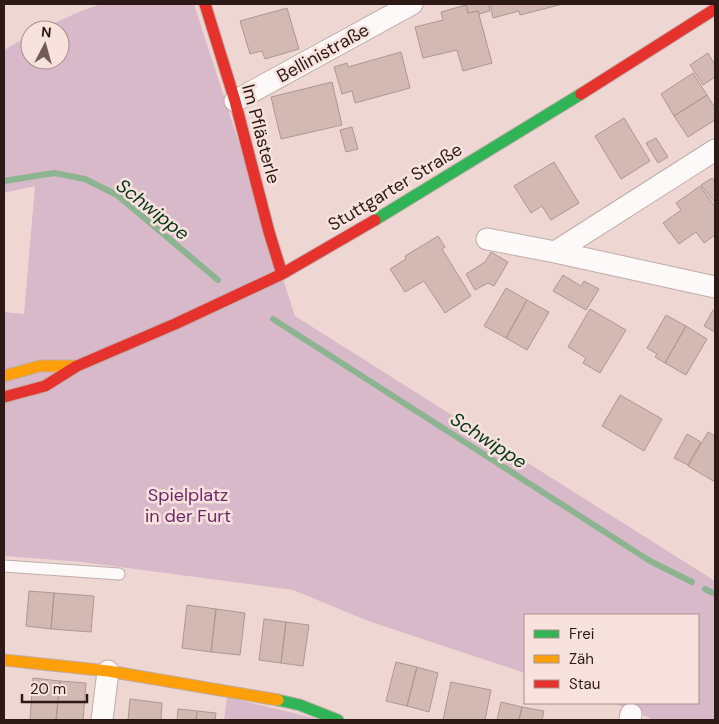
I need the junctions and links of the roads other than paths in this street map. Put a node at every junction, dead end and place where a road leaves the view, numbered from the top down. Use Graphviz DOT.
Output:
graph roads {
  1 [pos="205,4"];
  2 [pos="412,4"];
  3 [pos="715,9"];
  4 [pos="234,101"];
  5 [pos="715,150"];
  6 [pos="487,239"];
  7 [pos="555,252"];
  8 [pos="282,274"];
  9 [pos="715,287"];
  10 [pos="77,366"];
  11 [pos="4,376"];
  12 [pos="4,397"];
  13 [pos="4,566"];
  14 [pos="119,574"];
  15 [pos="4,660"];
  16 [pos="108,671"];
  17 [pos="102,720"];
  18 [pos="338,720"];
  1 -- 4 [label="main road, Im Pflästerle"];
  2 -- 4 [label="street, Bellinistraße"];
  3 -- 8 [label="main road, Stuttgarter Straße"];
  4 -- 8 [label="main road, Im Pflästerle"];
  5 -- 7 [label="street"];
  6 -- 7 [label="street"];
  7 -- 9 [label="street"];
  8 -- 10 [label="main road, Stuttgarter Straße"];
  10 -- 11 [label="main road, Stuttgarter Straße"];
  10 -- 12 [label="main road, Stuttgarter Straße"];
  13 -- 14 [label="lane"];
  15 -- 16 [label="main road"];
  16 -- 17 [label="street"];
  16 -- 18 [label="main road"];
}
